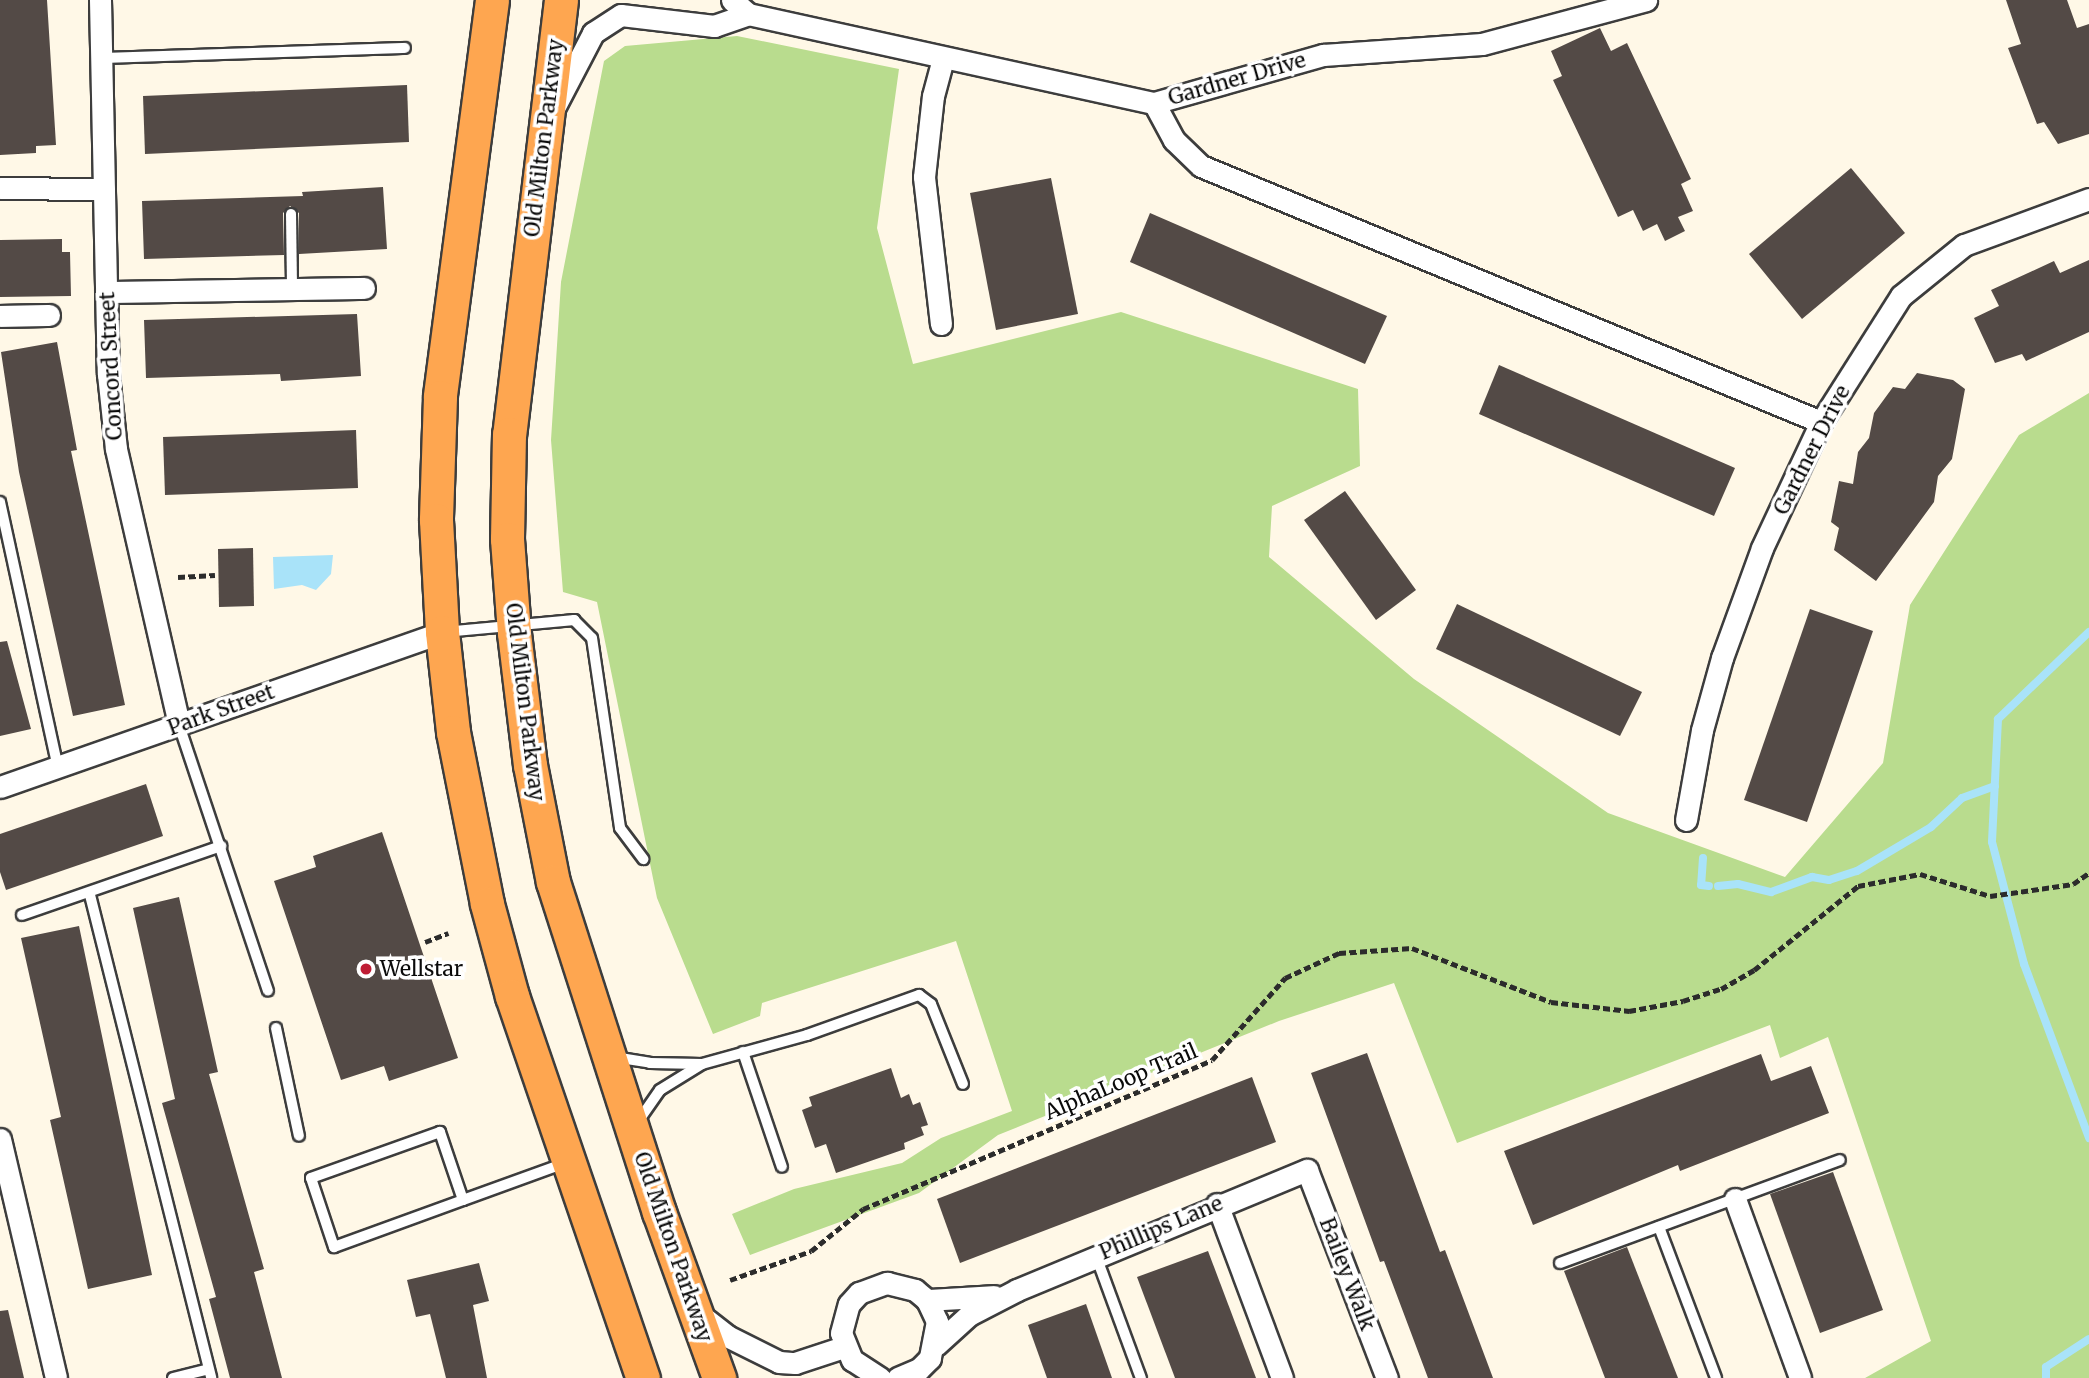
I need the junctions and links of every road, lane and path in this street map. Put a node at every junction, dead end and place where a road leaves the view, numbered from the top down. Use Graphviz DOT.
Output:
graph roads {
  1 [pos="100,0"];
  2 [pos="492,0"];
  3 [pos="561,0"];
  4 [pos="1646,0"];
  5 [pos="743,4"];
  6 [pos="405,48"];
  7 [pos="101,58"];
  8 [pos="943,59"];
  9 [pos="1154,103"];
  10 [pos="545,123"];
  11 [pos="0,188"];
  12 [pos="104,189"];
  13 [pos="2089,199"];
  14 [pos="291,214"];
  15 [pos="365,288"];
  16 [pos="292,289"];
  17 [pos="106,292"];
  18 [pos="49,315"];
  19 [pos="0,316"];
  20 [pos="941,324"];
  21 [pos="1821,422"];
  22 [pos="0,502"];
  23 [pos="215,575"];
  24 [pos="178,577"];
  25 [pos="513,623"];
  26 [pos="442,632"];
  27 [pos="179,725"];
  28 [pos="58,767"];
  29 [pos="0,787"];
  30 [pos="1686,820"];
  31 [pos="221,846"];
  32 [pos="643,859"];
  33 [pos="2089,873"];
  34 [pos="90,895"];
  35 [pos="22,915"];
  36 [pos="448,933"];
  37 [pos="425,942"];
  38 [pos="268,991"];
  39 [pos="276,1028"];
  40 [pos="743,1052"];
  41 [pos="608,1056"];
  42 [pos="702,1064"];
  43 [pos="963,1084"];
  44 [pos="633,1128"];
  45 [pos="299,1136"];
  46 [pos="0,1139"];
  47 [pos="1840,1160"];
  48 [pos="568,1162"];
  49 [pos="782,1167"];
  50 [pos="1307,1170"];
  51 [pos="1735,1199"];
  52 [pos="463,1200"];
  53 [pos="1217,1204"];
  54 [pos="1659,1227"];
  55 [pos="1096,1256"];
  56 [pos="1560,1263"];
  57 [pos="730,1280"];
  58 [pos="1017,1290"];
  59 [pos="927,1300"];
  60 [pos="694,1309"];
  61 [pos="936,1345"];
  62 [pos="844,1348"];
  63 [pos="790,1371"];
  64 [pos="209,1373"];
  65 [pos="56,1378"];
  66 [pos="173,1378"];
  67 [pos="643,1378"];
  68 [pos="719,1378"];
  69 [pos="880,1378"];
  70 [pos="898,1378"];
  71 [pos="1141,1378"];
  72 [pos="1282,1378"];
  73 [pos="1388,1378"];
  74 [pos="1716,1378"];
  75 [pos="1800,1378"];
  1 -- 7 [label="street, Concord Street"];
  2 -- 26 [label="highway"];
  3 -- 10 [label="highway, Old Milton Parkway"];
  4 -- 9 [label="street, Gardner Drive"];
  5 -- 8 [label="street, Gardner Drive"];
  5 -- 10 [label="street, Gardner Drive"];
  6 -- 7 [label="lane"];
  7 -- 12 [label="street, Concord Street"];
  8 -- 9 [label="street, Gardner Drive"];
  8 -- 20 [label="street"];
  9 -- 21 [label="street"];
  10 -- 25 [label="highway, Old Milton Parkway"];
  11 -- 12 [label="street"];
  12 -- 17 [label="street, Concord Street"];
  13 -- 21 [label="street, Gardner Drive"];
  14 -- 16 [label="lane"];
  15 -- 16 [label="street"];
  16 -- 17 [label="street"];
  17 -- 27 [label="street, Concord Street"];
  18 -- 19 [label="street"];
  21 -- 30 [label="street, Gardner Drive"];
  22 -- 28 [label="lane"];
  23 -- 24 [label="path"];
  25 -- 26 [label="lane"];
  25 -- 32 [label="lane"];
  25 -- 41 [label="highway, Old Milton Parkway"];
  26 -- 27 [label="street, Park Street"];
  26 -- 48 [label="highway"];
  27 -- 28 [label="street, Park Street"];
  27 -- 31 [label="lane"];
  28 -- 29 [label="street, Park Street"];
  31 -- 34 [label="lane"];
  31 -- 38 [label="lane"];
  33 -- 57 [label="path, AlphaLoop Trail"];
  34 -- 35 [label="lane"];
  34 -- 64 [label="lane"];
  36 -- 37 [label="path"];
  39 -- 45 [label="lane"];
  40 -- 42 [label="lane"];
  40 -- 43 [label="lane"];
  40 -- 49 [label="lane"];
  41 -- 42 [label="lane"];
  41 -- 44 [label="highway, Old Milton Parkway"];
  42 -- 44 [label="lane"];
  44 -- 60 [label="highway, Old Milton Parkway"];
  46 -- 65 [label="street"];
  47 -- 51 [label="lane"];
  48 -- 52 [label="lane"];
  48 -- 67 [label="highway"];
  50 -- 53 [label="street, Phillips Lane"];
  50 -- 73 [label="street, Bailey Walk"];
  51 -- 54 [label="lane"];
  51 -- 75 [label="street"];
  52 -- 52 [label="lane"];
  53 -- 55 [label="street, Phillips Lane"];
  53 -- 72 [label="street"];
  54 -- 56 [label="lane"];
  54 -- 74 [label="lane"];
  55 -- 58 [label="street, Phillips Lane"];
  55 -- 71 [label="lane"];
  58 -- 59 [label="street, Phillips Lane"];
  58 -- 61 [label="street, Phillips Lane"];
  59 -- 61 [label="street"];
  59 -- 62 [label="street"];
  60 -- 63 [label="street"];
  60 -- 68 [label="highway, Old Milton Parkway"];
  61 -- 70 [label="street, Phillips Lane"];
  62 -- 63 [label="street"];
  62 -- 69 [label="street"];
  64 -- 66 [label="lane"];
}
